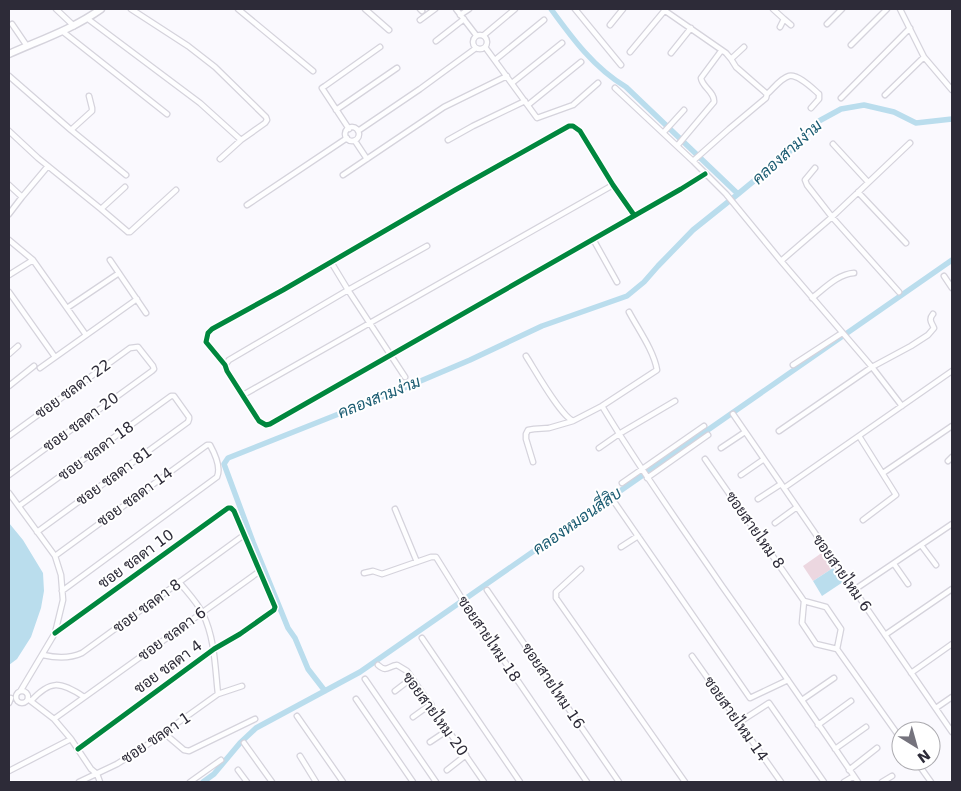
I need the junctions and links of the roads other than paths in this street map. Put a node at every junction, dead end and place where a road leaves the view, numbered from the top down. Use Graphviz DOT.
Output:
graph roads {
  1 [pos="56,9"];
  2 [pos="101,9"];
  3 [pos="131,9"];
  4 [pos="238,9"];
  5 [pos="366,9"];
  6 [pos="435,9"];
  7 [pos="456,9"];
  8 [pos="469,9"];
  9 [pos="515,9"];
  10 [pos="575,9"];
  11 [pos="623,9"];
  12 [pos="773,9"];
  13 [pos="842,9"];
  14 [pos="887,9"];
  15 [pos="900,9"];
  16 [pos="665,10"];
  17 [pos="462,17"];
  18 [pos="88,19"];
  19 [pos="784,19"];
  20 [pos="420,20"];
  21 [pos="544,20"];
  22 [pos="12,24"];
  23 [pos="827,24"];
  24 [pos="610,25"];
  25 [pos="791,25"];
  26 [pos="74,26"];
  27 [pos="780,27"];
  28 [pos="691,28"];
  29 [pos="910,28"];
  30 [pos="389,30"];
  31 [pos="62,31"];
  32 [pos="476,35"];
  33 [pos="484,35"];
  34 [pos="436,41"];
  35 [pos="562,43"];
  36 [pos="851,45"];
  37 [pos="27,46"];
  38 [pos="380,47"];
  39 [pos="485,47"];
  40 [pos="744,47"];
  41 [pos="476,48"];
  42 [pos="721,50"];
  43 [pos="630,52"];
  44 [pos="671,53"];
  45 [pos="9,54"];
  46 [pos="924,57"];
  47 [pos="731,59"];
  48 [pos="495,60"];
  49 [pos="581,62"];
  50 [pos="621,66"];
  51 [pos="397,68"];
  52 [pos="313,71"];
  53 [pos="9,76"];
  54 [pos="507,76"];
  55 [pos="512,83"];
  56 [pos="598,83"];
  57 [pos="615,88"];
  58 [pos="952,90"];
  59 [pos="767,94"];
  60 [pos="89,96"];
  61 [pos="885,96"];
  62 [pos="841,98"];
  63 [pos="527,103"];
  64 [pos="811,108"];
  65 [pos="336,110"];
  66 [pos="684,110"];
  67 [pos="167,114"];
  68 [pos="348,129"];
  69 [pos="71,130"];
  70 [pos="9,131"];
  71 [pos="358,131"];
  72 [pos="664,132"];
  73 [pos="347,138"];
  74 [pos="241,140"];
  75 [pos="448,140"];
  76 [pos="355,141"];
  77 [pos="910,143"];
  78 [pos="833,144"];
  79 [pos="677,145"];
  80 [pos="220,159"];
  81 [pos="367,159"];
  82 [pos="694,160"];
  83 [pos="48,166"];
  84 [pos="815,168"];
  85 [pos="705,174"];
  86 [pos="126,175"];
  87 [pos="343,175"];
  88 [pos="868,182"];
  89 [pos="9,185"];
  90 [pos="613,185"];
  91 [pos="125,188"];
  92 [pos="176,190"];
  93 [pos="858,192"];
  94 [pos="22,197"];
  95 [pos="247,205"];
  96 [pos="101,209"];
  97 [pos="9,214"];
  98 [pos="634,215"];
  99 [pos="832,217"];
  100 [pos="593,239"];
  101 [pos="9,240"];
  102 [pos="906,243"];
  103 [pos="427,246"];
  104 [pos="33,260"];
  105 [pos="110,260"];
  106 [pos="781,261"];
  107 [pos="331,262"];
  108 [pos="119,273"];
  109 [pos="854,273"];
  110 [pos="9,275"];
  111 [pos="944,276"];
  112 [pos="617,282"];
  113 [pos="952,288"];
  114 [pos="348,290"];
  115 [pos="9,292"];
  116 [pos="899,292"];
  117 [pos="812,298"];
  118 [pos="137,299"];
  119 [pos="67,308"];
  120 [pos="146,312"];
  121 [pos="629,312"];
  122 [pos="933,314"];
  123 [pos="369,323"];
  124 [pos="842,333"];
  125 [pos="86,335"];
  126 [pos="18,346"];
  127 [pos="9,354"];
  128 [pos="390,355"];
  129 [pos="526,356"];
  130 [pos="55,357"];
  131 [pos="225,365"];
  132 [pos="793,365"];
  133 [pos="34,366"];
  134 [pos="872,367"];
  135 [pos="40,368"];
  136 [pos="154,369"];
  137 [pos="952,371"];
  138 [pos="405,377"];
  139 [pos="9,386"];
  140 [pos="242,395"];
  141 [pos="675,401"];
  142 [pos="602,406"];
  143 [pos="902,406"];
  144 [pos="733,414"];
  145 [pos="189,419"];
  146 [pos="573,421"];
  147 [pos="704,426"];
  148 [pos="952,426"];
  149 [pos="779,431"];
  150 [pos="745,432"];
  151 [pos="619,434"];
  152 [pos="708,435"];
  153 [pos="9,436"];
  154 [pos="859,436"];
  155 [pos="599,448"];
  156 [pos="721,448"];
  157 [pos="705,459"];
  158 [pos="764,459"];
  159 [pos="533,462"];
  160 [pos="641,470"];
  161 [pos="883,473"];
  162 [pos="9,475"];
  163 [pos="742,475"];
  164 [pos="646,477"];
  165 [pos="622,483"];
  166 [pos="782,486"];
  167 [pos="9,493"];
  168 [pos="758,499"];
  169 [pos="615,503"];
  170 [pos="19,506"];
  171 [pos="797,507"];
  172 [pos="395,509"];
  173 [pos="862,520"];
  174 [pos="775,523"];
  175 [pos="950,525"];
  176 [pos="37,532"];
  177 [pos="952,532"];
  178 [pos="244,534"];
  179 [pos="638,536"];
  180 [pos="921,545"];
  181 [pos="621,548"];
  182 [pos="55,556"];
  183 [pos="417,562"];
  184 [pos="894,564"];
  185 [pos="936,564"];
  186 [pos="582,569"];
  187 [pos="260,571"];
  188 [pos="364,573"];
  189 [pos="179,582"];
  190 [pos="908,584"];
  191 [pos="952,589"];
  192 [pos="487,590"];
  193 [pos="854,590"];
  194 [pos="62,591"];
  195 [pos="804,602"];
  196 [pos="202,612"];
  197 [pos="55,633"];
  198 [pos="885,635"];
  199 [pos="422,638"];
  200 [pos="952,644"];
  201 [pos="214,649"];
  202 [pos="837,649"];
  203 [pos="42,655"];
  204 [pos="692,656"];
  205 [pos="378,665"];
  206 [pos="911,673"];
  207 [pos="412,678"];
  208 [pos="834,678"];
  209 [pos="366,679"];
  210 [pos="788,680"];
  211 [pos="242,686"];
  212 [pos="21,690"];
  213 [pos="394,691"];
  214 [pos="218,694"];
  215 [pos="84,697"];
  216 [pos="952,697"];
  217 [pos="11,699"];
  218 [pos="356,699"];
  219 [pos="29,700"];
  220 [pos="802,700"];
  221 [pos="851,701"];
  222 [pos="431,704"];
  223 [pos="936,708"];
  224 [pos="297,716"];
  225 [pos="413,717"];
  226 [pos="54,719"];
  227 [pos="255,720"];
  228 [pos="738,723"];
  229 [pos="818,725"];
  230 [pos="891,725"];
  231 [pos="866,727"];
  232 [pos="448,730"];
  233 [pos="952,732"];
  234 [pos="164,733"];
  235 [pos="72,738"];
  236 [pos="430,742"];
  237 [pos="244,743"];
  238 [pos="877,748"];
  239 [pos="78,749"];
  240 [pos="835,749"];
  241 [pos="300,756"];
  242 [pos="466,756"];
  243 [pos="221,760"];
  244 [pos="91,769"];
  245 [pos="238,770"];
  246 [pos="447,770"];
  247 [pos="849,770"];
  248 [pos="9,771"];
  249 [pos="924,771"];
  250 [pos="97,774"];
  251 [pos="854,776"];
  252 [pos="892,776"];
  253 [pos="92,780"];
  254 [pos="79,782"];
  255 [pos="100,782"];
  256 [pos="190,782"];
  257 [pos="247,782"];
  258 [pos="272,782"];
  259 [pos="316,782"];
  260 [pos="343,782"];
  261 [pos="414,782"];
  262 [pos="436,782"];
  263 [pos="483,782"];
  264 [pos="520,782"];
  265 [pos="587,782"];
  266 [pos="619,782"];
  267 [pos="685,782"];
  268 [pos="781,782"];
  269 [pos="824,782"];
  270 [pos="844,782"];
  271 [pos="858,782"];
  272 [pos="882,782"];
  273 [pos="932,782"];
  1 -- 26 [label="street"];
  2 -- 18 [label="street"];
  3 -- 74 [label="street"];
  4 -- 52 [label="street"];
  5 -- 30 [label="street"];
  6 -- 20 [label="street"];
  7 -- 17 [label="street"];
  8 -- 17 [label="street"];
  9 -- 33 [label="street"];
  10 -- 50 [label="street"];
  11 -- 24 [label="street"];
  12 -- 19 [label="street"];
  13 -- 23 [label="street"];
  14 -- 36 [label="street"];
  15 -- 29 [label="street"];
  16 -- 28 [label="street"];
  16 -- 43 [label="street"];
  17 -- 32 [label="street"];
  17 -- 34 [label="street"];
  18 -- 26 [label="street"];
  18 -- 74 [label="street"];
  19 -- 25 [label="street"];
  19 -- 27 [label="street"];
  21 -- 48 [label="street"];
  22 -- 37 [label="street"];
  26 -- 31 [label="street"];
  28 -- 42 [label="street"];
  28 -- 44 [label="street"];
  29 -- 46 [label="street"];
  29 -- 62 [label="street"];
  31 -- 37 [label="street"];
  31 -- 67 [label="street"];
  32 -- 33 [label="street"];
  32 -- 41 [label="street"];
  33 -- 39 [label="street"];
  35 -- 55 [label="street"];
  37 -- 45 [label="street"];
  38 -- 65 [label="street"];
  39 -- 41 [label="street"];
  39 -- 48 [label="street"];
  40 -- 47 [label="street"];
  41 -- 71 [label="street"];
  42 -- 47 [label="street"];
  42 -- 79 [label="street"];
  46 -- 58 [label="street"];
  46 -- 61 [label="street"];
  47 -- 59 [label="street"];
  48 -- 54 [label="street"];
  49 -- 63 [label="street"];
  51 -- 65 [label="street"];
  53 -- 69 [label="street"];
  54 -- 55 [label="street"];
  54 -- 81 [label="street"];
  55 -- 63 [label="street"];
  56 -- 63 [label="street"];
  57 -- 72 [label="street"];
  59 -- 64 [label="street"];
  59 -- 82 [label="street"];
  60 -- 69 [label="street"];
  63 -- 75 [label="street"];
  65 -- 68 [label="street"];
  66 -- 72 [label="street"];
  68 -- 71 [label="street"];
  68 -- 73 [label="street"];
  69 -- 86 [label="street"];
  70 -- 83 [label="street"];
  71 -- 76 [label="street"];
  72 -- 79 [label="street"];
  73 -- 76 [label="street"];
  73 -- 95 [label="street"];
  74 -- 80 [label="street"];
  76 -- 81 [label="street"];
  77 -- 88 [label="street"];
  78 -- 88 [label="street"];
  79 -- 82 [label="street"];
  81 -- 87 [label="street"];
  82 -- 85 [label="street"];
  83 -- 94 [label="street"];
  83 -- 96 [label="street"];
  84 -- 99 [label="street"];
  85 -- 98 [label="street"];
  85 -- 106 [label="street"];
  88 -- 93 [label="street"];
  89 -- 94 [label="street"];
  90 -- 98 [label="street"];
  90 -- 107 [label="street"];
  90 -- 123 [label="street"];
  91 -- 96 [label="street"];
  92 -- 96 [label="street"];
  93 -- 99 [label="street"];
  93 -- 102 [label="street"];
  94 -- 97 [label="street"];
  98 -- 100 [label="street"];
  99 -- 106 [label="street"];
  99 -- 116 [label="street"];
  100 -- 112 [label="street"];
  100 -- 128 [label="street"];
  101 -- 104 [label="street"];
  103 -- 114 [label="street"];
  104 -- 110 [label="street"];
  104 -- 119 [label="street"];
  105 -- 108 [label="street"];
  106 -- 117 [label="street"];
  107 -- 114 [label="street"];
  107 -- 131 [label="street"];
  108 -- 118 [label="street"];
  108 -- 119 [label="street"];
  109 -- 117 [label="street"];
  111 -- 113 [label="street"];
  114 -- 123 [label="street"];
  114 -- 131 [label="street"];
  115 -- 130 [label="street"];
  117 -- 124 [label="street"];
  118 -- 120 [label="street"];
  118 -- 125 [label="street"];
  119 -- 125 [label="street"];
  121 -- 142 [label="street"];
  122 -- 134 [label="street"];
  123 -- 128 [label="street"];
  123 -- 140 [label="street"];
  124 -- 132 [label="street"];
  124 -- 134 [label="street"];
  125 -- 130 [label="street"];
  126 -- 127 [label="street"];
  128 -- 138 [label="street"];
  128 -- 140 [label="street"];
  129 -- 146 [label="street"];
  130 -- 135 [label="street"];
  131 -- 140 [label="street"];
  133 -- 139 [label="street"];
  134 -- 143 [label="street"];
  134 -- 149 [label="street"];
  136 -- 153 [label="street, ซอย ชลดา 22"];
  136 -- 162 [label="street, ซอย ชลดา 20"];
  137 -- 143 [label="street"];
  141 -- 151 [label="street"];
  142 -- 146 [label="street"];
  142 -- 151 [label="street"];
  143 -- 154 [label="street"];
  144 -- 150 [label="street, ซอยสายไหม 6"];
  145 -- 170 [label="street, ซอย ชลดา 18"];
  145 -- 176 [label="street, ซอย ชลดา 81"];
  146 -- 159 [label="street"];
  147 -- 160 [label="street"];
  148 -- 161 [label="street"];
  150 -- 156 [label="street"];
  150 -- 158 [label="street, ซอยสายไหม 6"];
  151 -- 155 [label="street"];
  151 -- 160 [label="street"];
  152 -- 164 [label="street"];
  154 -- 161 [label="street"];
  154 -- 166 [label="street"];
  157 -- 195 [label="street, ซอยสายไหม 8"];
  158 -- 163 [label="street"];
  158 -- 166 [label="street, ซอยสายไหม 6"];
  160 -- 164 [label="street"];
  160 -- 165 [label="street"];
  161 -- 173 [label="street"];
  164 -- 210 [label="street"];
  166 -- 168 [label="street"];
  166 -- 171 [label="street, ซอยสายไหม 6"];
  167 -- 170 [label="street"];
  169 -- 179 [label="street"];
  170 -- 176 [label="street"];
  171 -- 174 [label="street"];
  171 -- 193 [label="street, ซอยสายไหม 6"];
  172 -- 183 [label="street"];
  175 -- 177 [label="street"];
  175 -- 180 [label="street"];
  176 -- 182 [label="street"];
  178 -- 187 [label="street"];
  178 -- 189 [label="street, ซอย ชลดา 8"];
  178 -- 197 [label="street, ซอย ชลดา 10"];
  179 -- 181 [label="street"];
  179 -- 210 [label="street"];
  180 -- 184 [label="street"];
  180 -- 185 [label="street"];
  182 -- 194 [label="street"];
  182 -- 194 [label="street, ซอย ชลดา 14"];
  183 -- 188 [label="street, ซอยสายไหม 18"];
  183 -- 265 [label="street, ซอยสายไหม 18"];
  184 -- 190 [label="street"];
  184 -- 193 [label="street"];
  186 -- 267 [label="street"];
  187 -- 196 [label="street, ซอย ชลดา 6"];
  187 -- 201 [label="street, ซอย ชลดา 4"];
  189 -- 196 [label="street"];
  189 -- 203 [label="street, ซอย ชลดา 8"];
  191 -- 198 [label="street"];
  192 -- 266 [label="street, ซอยสายไหม 16"];
  193 -- 198 [label="street, ซอยสายไหม 6"];
  194 -- 197 [label="street"];
  195 -- 202 [label="street"];
  195 -- 202 [label="street"];
  196 -- 201 [label="street"];
  196 -- 215 [label="street, ซอย ชลดา 6"];
  197 -- 203 [label="street"];
  198 -- 206 [label="street, ซอยสายไหม 6"];
  199 -- 264 [label="street"];
  200 -- 206 [label="street"];
  201 -- 214 [label="street"];
  201 -- 239 [label="street, ซอย ชลดา 4"];
  202 -- 230 [label="street"];
  203 -- 212 [label="street"];
  204 -- 228 [label="street, ซอยสายไหม 14"];
  205 -- 207 [label="street, ซอยสายไหม 20"];
  206 -- 223 [label="street, ซอยสายไหม 6"];
  207 -- 213 [label="street"];
  207 -- 222 [label="street, ซอยสายไหม 20"];
  208 -- 220 [label="street"];
  209 -- 262 [label="street"];
  210 -- 220 [label="street"];
  211 -- 214 [label="street, ซอย ชลดา 1"];
  212 -- 217 [label="street"];
  212 -- 219 [label="street"];
  214 -- 234 [label="street, ซอย ชลดา 1"];
  215 -- 219 [label="street"];
  215 -- 226 [label="street, ซอย ชลดา 6"];
  216 -- 223 [label="street"];
  217 -- 219 [label="street"];
  218 -- 261 [label="street"];
  219 -- 226 [label="street"];
  220 -- 229 [label="street"];
  221 -- 229 [label="street"];
  222 -- 225 [label="street"];
  222 -- 232 [label="street, ซอยสายไหม 20"];
  223 -- 233 [label="street, ซอยสายไหม 6"];
  224 -- 260 [label="street"];
  226 -- 235 [label="street"];
  227 -- 234 [label="street"];
  228 -- 268 [label="street, ซอยสายไหม 14"];
  228 -- 269 [label="street"];
  229 -- 240 [label="street"];
  231 -- 240 [label="street"];
  232 -- 236 [label="street"];
  232 -- 242 [label="street, ซอยสายไหม 20"];
  234 -- 250 [label="street, ซอย ชลดา 1"];
  235 -- 239 [label="street"];
  235 -- 248 [label="street"];
  237 -- 258 [label="street"];
  238 -- 247 [label="street"];
  239 -- 244 [label="street"];
  240 -- 247 [label="street"];
  241 -- 259 [label="street"];
  242 -- 246 [label="street"];
  242 -- 263 [label="street, ซอยสายไหม 20"];
  243 -- 256 [label="street"];
  244 -- 250 [label="street"];
  244 -- 253 [label="street"];
  245 -- 257 [label="street"];
  247 -- 251 [label="street"];
  249 -- 273 [label="street"];
  250 -- 253 [label="street, ซอย ชลดา 1"];
  250 -- 255 [label="street"];
  251 -- 270 [label="street"];
  251 -- 271 [label="street"];
  252 -- 272 [label="street"];
  253 -- 254 [label="street, ซอย ชลดา 1"];
}
